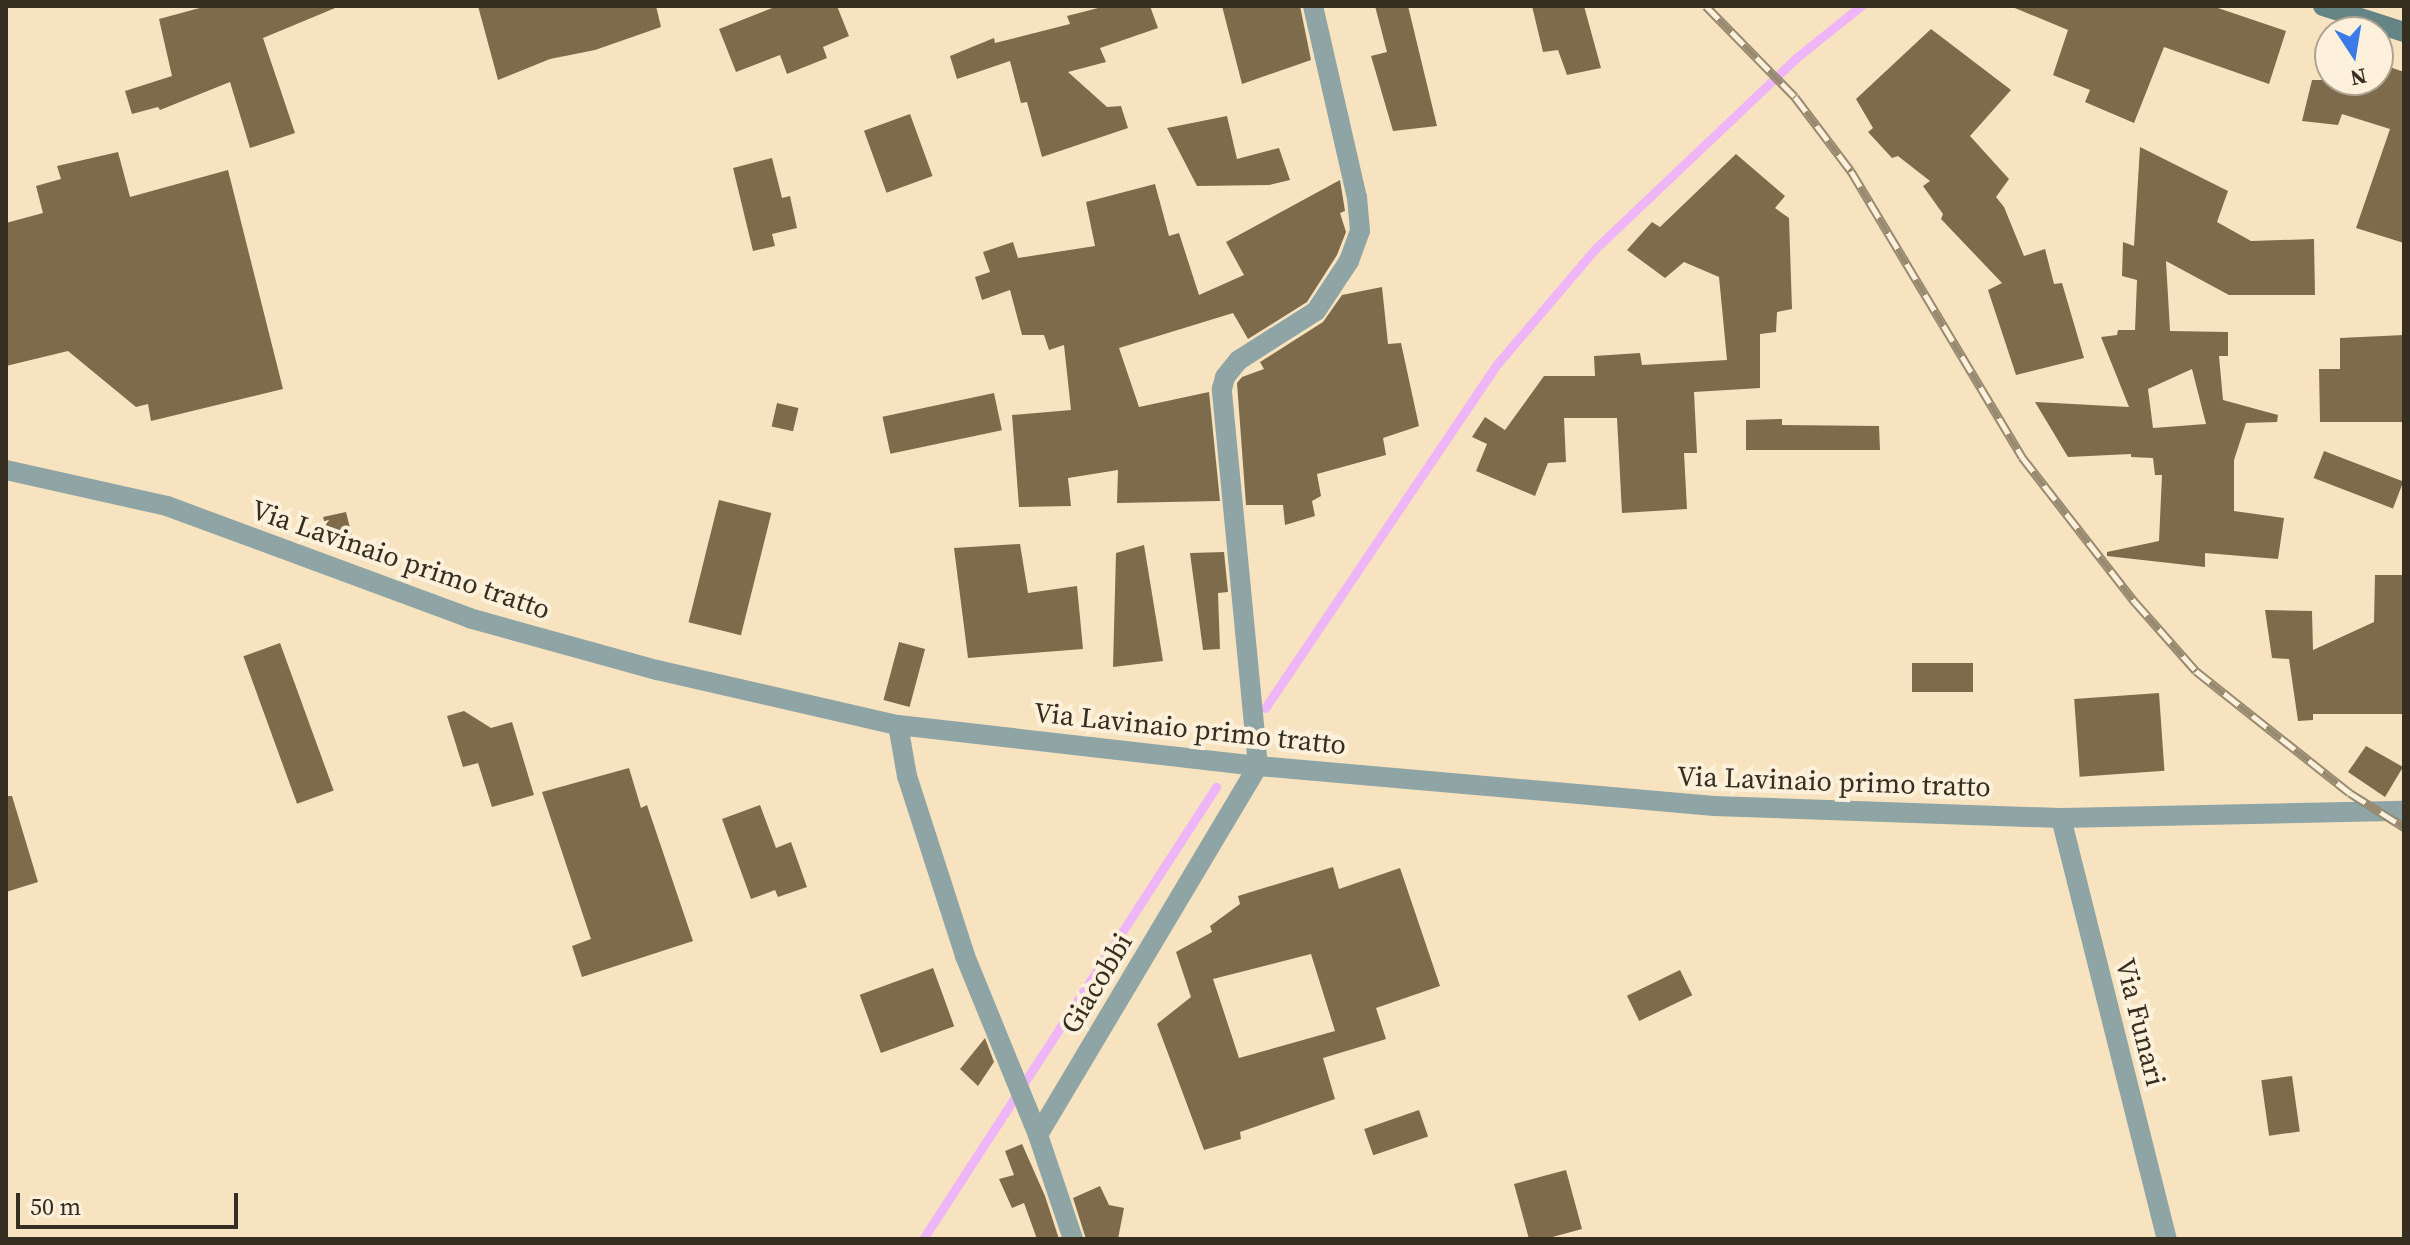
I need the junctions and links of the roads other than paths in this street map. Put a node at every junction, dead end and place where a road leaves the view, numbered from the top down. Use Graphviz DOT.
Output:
graph roads {
  1 [pos="1313,6"];
  2 [pos="2323,6"];
  3 [pos="2404,32"];
  4 [pos="6,470"];
  5 [pos="898,725"];
  6 [pos="1258,766"];
  7 [pos="2404,811"];
  8 [pos="2061,818"];
  9 [pos="1038,1135"];
  10 [pos="1073,1239"];
  11 [pos="2167,1239"];
  1 -- 6 [label="street"];
  2 -- 3 [label="main road"];
  4 -- 5 [label="street, Via Lavinaio primo tratto"];
  5 -- 6 [label="street, Via Lavinaio primo tratto"];
  5 -- 9 [label="street"];
  6 -- 8 [label="street, Via Lavinaio primo tratto"];
  6 -- 9 [label="street, Giacobbi"];
  7 -- 8 [label="street, Via Lavinaio primo tratto"];
  8 -- 11 [label="street, Via Funari"];
  9 -- 10 [label="street"];
}
